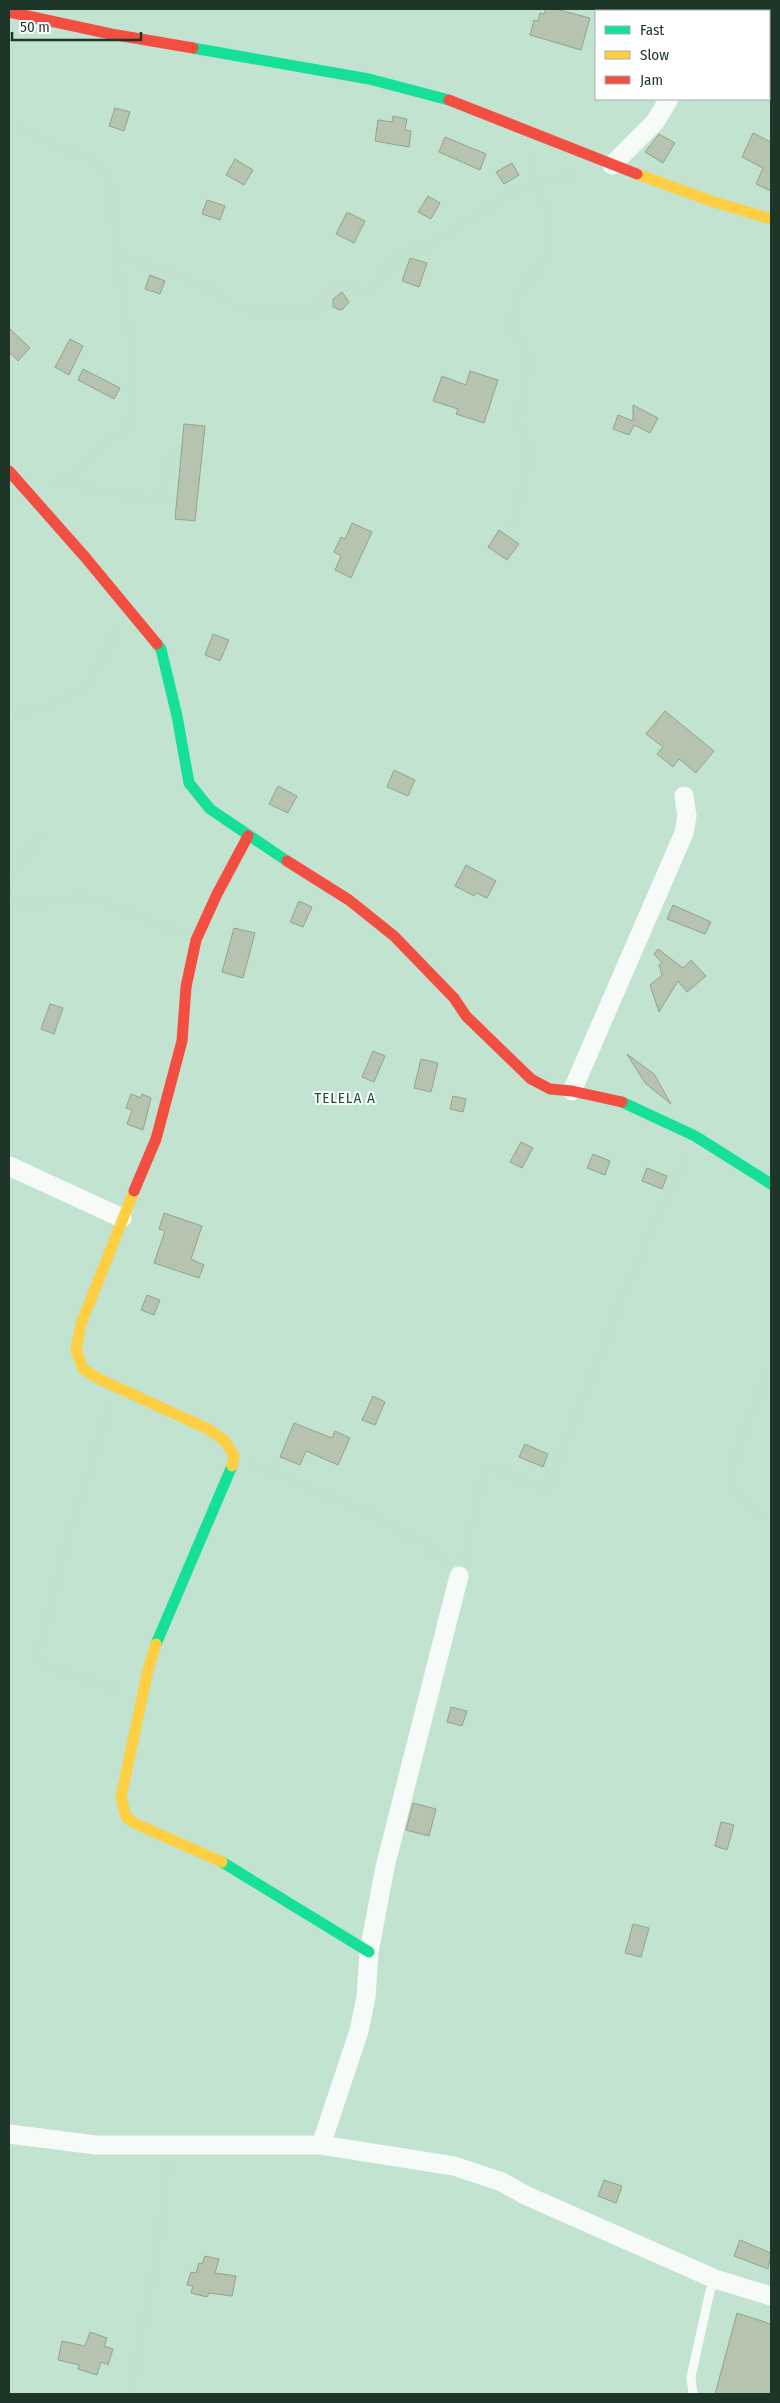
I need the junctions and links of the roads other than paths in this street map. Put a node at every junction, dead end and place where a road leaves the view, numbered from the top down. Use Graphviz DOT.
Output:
graph roads {
  1 [pos="9,12"];
  2 [pos="668,100"];
  3 [pos="612,165"];
  4 [pos="771,219"];
  5 [pos="9,471"];
  6 [pos="684,796"];
  7 [pos="248,836"];
  8 [pos="572,1091"];
  9 [pos="9,1166"];
  10 [pos="771,1184"];
  11 [pos="122,1218"];
  12 [pos="459,1576"];
  13 [pos="369,1952"];
  14 [pos="9,2134"];
  15 [pos="321,2145"];
  16 [pos="715,2278"];
  17 [pos="771,2296"];
  18 [pos="693,2394"];
  1 -- 3 [label="street"];
  2 -- 3 [label="street"];
  3 -- 4 [label="street"];
  5 -- 7 [label="street"];
  6 -- 8 [label="street"];
  7 -- 8 [label="street"];
  7 -- 11 [label="street"];
  8 -- 10 [label="street"];
  9 -- 11 [label="street"];
  11 -- 13 [label="street"];
  12 -- 13 [label="street"];
  13 -- 15 [label="street"];
  14 -- 15 [label="street"];
  15 -- 16 [label="street"];
  16 -- 17 [label="street"];
  16 -- 18 [label="lane"];
}
